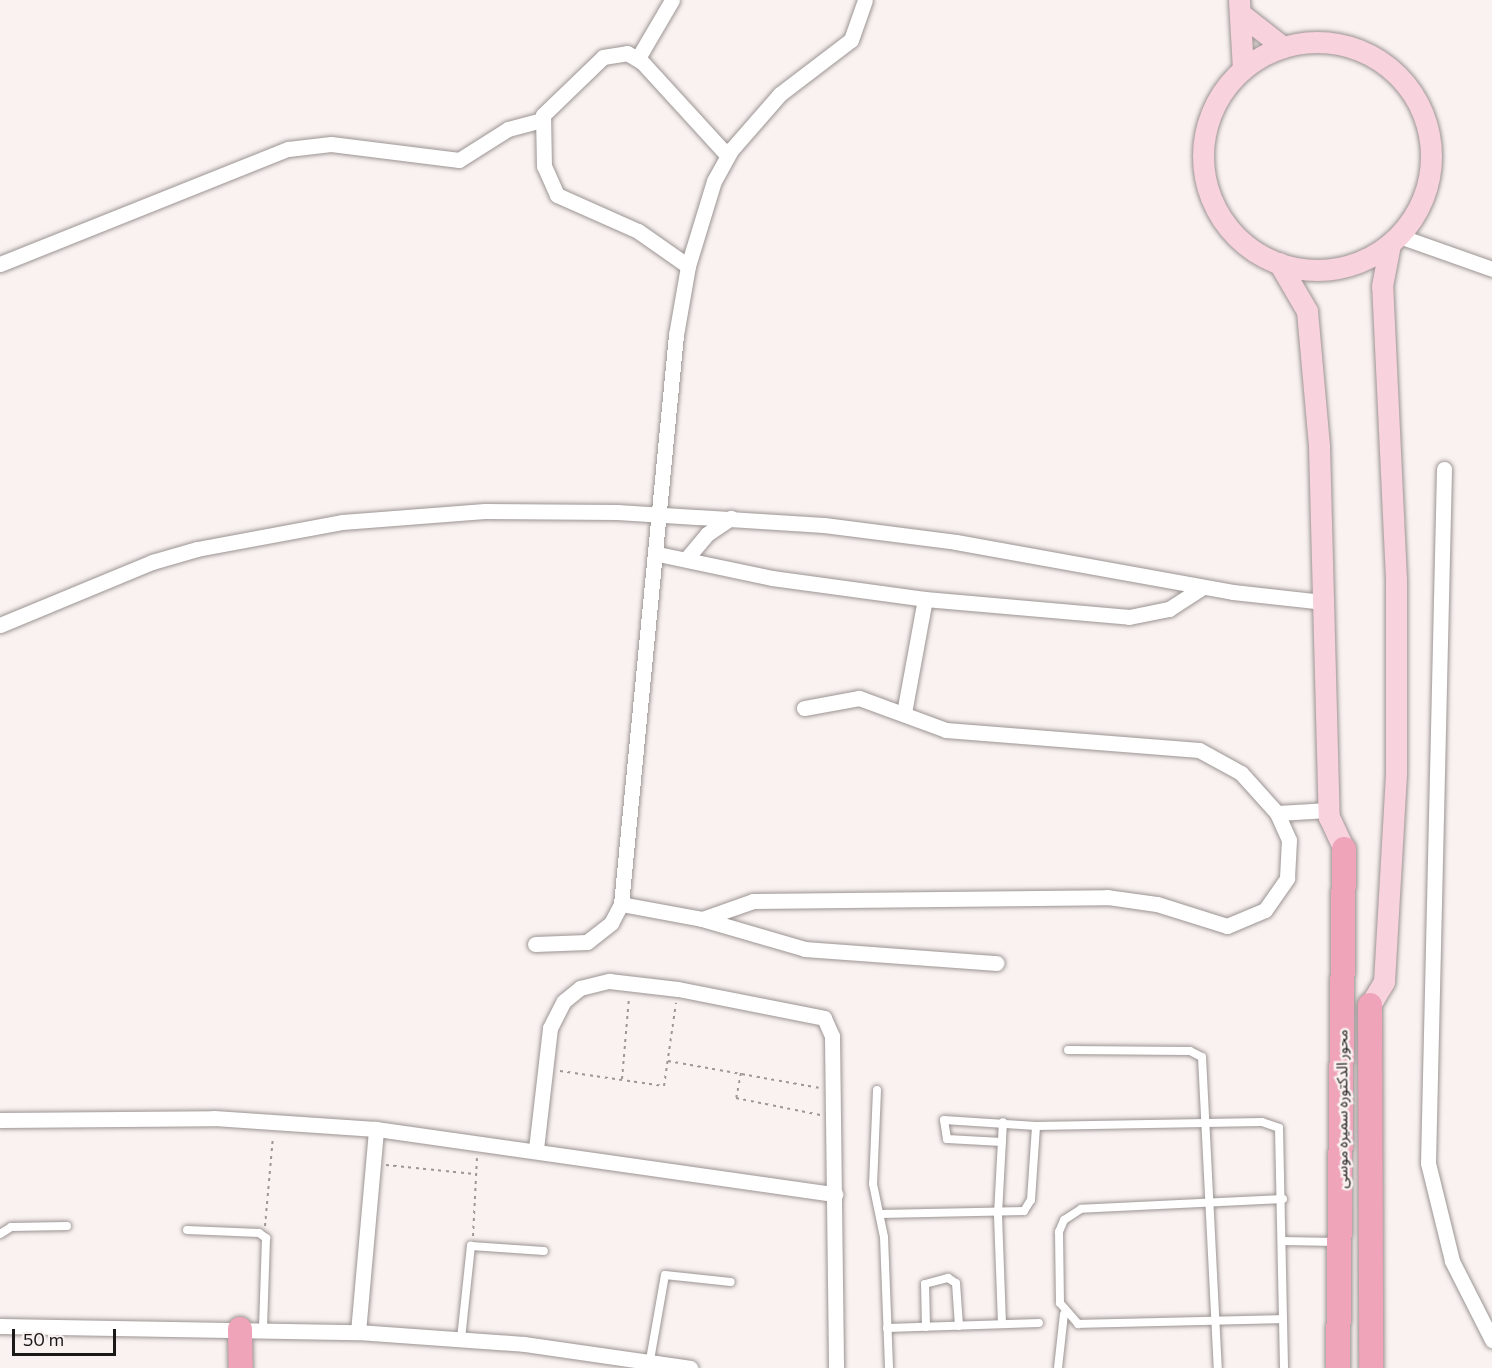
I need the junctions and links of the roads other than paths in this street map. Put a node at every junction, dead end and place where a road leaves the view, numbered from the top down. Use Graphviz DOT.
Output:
graph roads {
  1 [pos="672,0"];
  2 [pos="865,0"];
  3 [pos="1240,7"];
  4 [pos="1283,47"];
  5 [pos="638,58"];
  6 [pos="1243,69"];
  7 [pos="541,120"];
  8 [pos="727,155"];
  9 [pos="1395,240"];
  10 [pos="1278,263"];
  11 [pos="0,264"];
  12 [pos="688,266"];
  13 [pos="1492,270"];
  14 [pos="1444,469"];
  15 [pos="663,514"];
  16 [pos="732,518"];
  17 [pos="658,554"];
  18 [pos="687,558"];
  19 [pos="1203,587"];
  20 [pos="925,599"];
  21 [pos="1324,602"];
  22 [pos="0,625"];
  23 [pos="804,708"];
  24 [pos="903,713"];
  25 [pos="1329,810"];
  26 [pos="1277,813"];
  27 [pos="1344,849"];
  28 [pos="621,904"];
  29 [pos="702,919"];
  30 [pos="535,944"];
  31 [pos="996,963"];
  32 [pos="1370,1005"];
  33 [pos="1068,1050"];
  34 [pos="878,1090"];
  35 [pos="0,1120"];
  36 [pos="1003,1122"];
  37 [pos="1206,1124"];
  38 [pos="1036,1126"];
  39 [pos="376,1129"];
  40 [pos="1002,1142"];
  41 [pos="536,1149"];
  42 [pos="835,1194"];
  43 [pos="1283,1199"];
  44 [pos="1210,1203"];
  45 [pos="880,1214"];
  46 [pos="998,1214"];
  47 [pos="67,1226"];
  48 [pos="187,1230"];
  49 [pos="0,1234"];
  50 [pos="1282,1242"];
  51 [pos="1342,1242"];
  52 [pos="544,1251"];
  53 [pos="731,1282"];
  54 [pos="1064,1314"];
  55 [pos="1283,1319"];
  56 [pos="1215,1322"];
  57 [pos="1039,1323"];
  58 [pos="1002,1324"];
  59 [pos="0,1326"];
  60 [pos="959,1326"];
  61 [pos="926,1327"];
  62 [pos="887,1328"];
  63 [pos="251,1329"];
  64 [pos="358,1332"];
  65 [pos="461,1339"];
  66 [pos="1492,1340"];
  67 [pos="650,1360"];
  68 [pos="241,1368"];
  69 [pos="690,1368"];
  70 [pos="836,1368"];
  71 [pos="889,1368"];
  72 [pos="1058,1368"];
  73 [pos="1218,1368"];
  74 [pos="1284,1368"];
  75 [pos="1338,1368"];
  76 [pos="1371,1368"];
  1 -- 5 [label="street"];
  2 -- 8 [label="street"];
  3 -- 4 [label="street"];
  3 -- 6 [label="street"];
  4 -- 6 [label="street"];
  4 -- 9 [label="street"];
  5 -- 7 [label="street"];
  5 -- 8 [label="street"];
  6 -- 10 [label="street"];
  7 -- 11 [label="street"];
  7 -- 12 [label="street"];
  8 -- 12 [label="street"];
  9 -- 10 [label="street"];
  9 -- 13 [label="street"];
  9 -- 32 [label="street"];
  10 -- 21 [label="street"];
  12 -- 15 [label="street"];
  14 -- 66 [label="street"];
  15 -- 16 [label="street"];
  15 -- 17 [label="street"];
  15 -- 22 [label="street"];
  16 -- 18 [label="street"];
  16 -- 19 [label="street"];
  17 -- 18 [label="street"];
  17 -- 28 [label="street"];
  18 -- 20 [label="street"];
  19 -- 20 [label="street"];
  19 -- 21 [label="street"];
  20 -- 24 [label="street"];
  21 -- 25 [label="street"];
  23 -- 24 [label="street"];
  24 -- 26 [label="street"];
  25 -- 26 [label="street"];
  25 -- 27 [label="street"];
  26 -- 29 [label="street"];
  27 -- 51 [label="main road, محور الدكتوره سميره موسى"];
  28 -- 29 [label="street"];
  28 -- 30 [label="street"];
  29 -- 31 [label="street"];
  32 -- 76 [label="main road, محور الدكتوره سميره موسى"];
  33 -- 37 [label="lane"];
  34 -- 45 [label="lane"];
  35 -- 39 [label="street"];
  36 -- 38 [label="lane"];
  36 -- 40 [label="lane"];
  36 -- 40 [label="lane"];
  37 -- 38 [label="lane"];
  37 -- 43 [label="lane"];
  37 -- 44 [label="lane"];
  38 -- 46 [label="lane"];
  39 -- 41 [label="street"];
  39 -- 64 [label="street"];
  40 -- 46 [label="lane"];
  41 -- 42 [label="street"];
  41 -- 42 [label="street"];
  42 -- 70 [label="street"];
  43 -- 44 [label="lane"];
  43 -- 50 [label="lane"];
  44 -- 54 [label="lane"];
  44 -- 56 [label="lane"];
  45 -- 46 [label="lane"];
  45 -- 62 [label="lane"];
  46 -- 58 [label="lane"];
  47 -- 49 [label="lane"];
  48 -- 63 [label="lane"];
  50 -- 51 [label="lane"];
  50 -- 55 [label="lane"];
  51 -- 75 [label="main road, محور الدكتوره سميره موسى"];
  52 -- 65 [label="lane"];
  53 -- 67 [label="lane"];
  54 -- 56 [label="lane"];
  54 -- 72 [label="lane"];
  55 -- 56 [label="lane"];
  55 -- 74 [label="lane"];
  56 -- 73 [label="lane"];
  57 -- 58 [label="lane"];
  58 -- 60 [label="lane"];
  59 -- 63 [label="street"];
  60 -- 61 [label="lane"];
  60 -- 61 [label="lane"];
  61 -- 62 [label="lane"];
  62 -- 71 [label="lane"];
  63 -- 64 [label="street"];
  63 -- 68 [label="main road"];
  64 -- 65 [label="street"];
  65 -- 67 [label="street"];
  67 -- 69 [label="street"];
}
